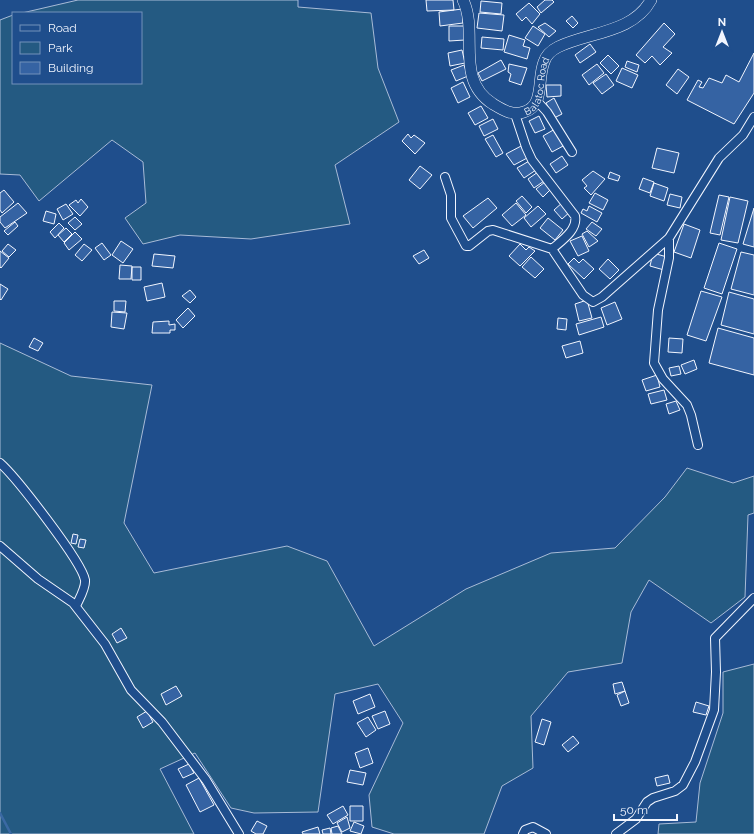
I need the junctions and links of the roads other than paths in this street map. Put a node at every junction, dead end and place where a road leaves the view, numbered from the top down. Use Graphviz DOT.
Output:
graph roads {
  1 [pos="463,0"];
  2 [pos="650,0"];
  3 [pos="537,101"];
  4 [pos="515,114"];
  5 [pos="754,117"];
  6 [pos="572,152"];
  7 [pos="445,177"];
  8 [pos="669,238"];
  9 [pos="552,250"];
  10 [pos="698,445"];
  11 [pos="0,462"];
  12 [pos="0,546"];
  13 [pos="754,598"];
  14 [pos="76,606"];
  15 [pos="240,834"];
  16 [pos="523,834"];
  17 [pos="546,834"];
  18 [pos="616,834"];
  1 -- 4 [label="main road, Balatoc Road"];
  2 -- 3 [label="main road, Balatoc Road"];
  3 -- 4 [label="main road, Balatoc Road"];
  3 -- 6 [label="street"];
  4 -- 9 [label="street"];
  5 -- 8 [label="street"];
  7 -- 9 [label="street"];
  8 -- 9 [label="street"];
  8 -- 10 [label="street"];
  11 -- 14 [label="street"];
  12 -- 14 [label="street"];
  13 -- 18 [label="street"];
  14 -- 15 [label="street"];
  16 -- 17 [label="street"];
}
